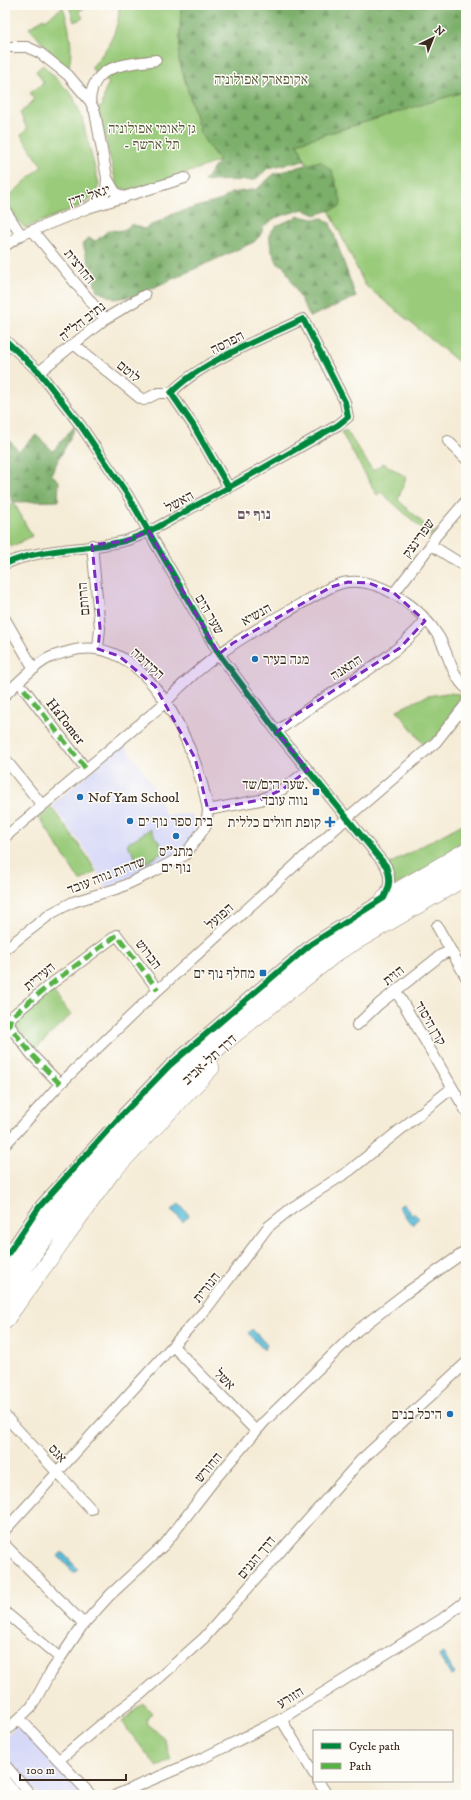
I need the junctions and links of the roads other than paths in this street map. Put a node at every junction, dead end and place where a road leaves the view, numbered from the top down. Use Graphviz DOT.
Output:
graph roads {
  1 [pos="5,47"];
  2 [pos="156,60"];
  3 [pos="90,101"];
  4 [pos="107,178"];
  5 [pos="185,178"];
  6 [pos="124,198"];
  7 [pos="88,208"];
  8 [pos="5,210"];
  9 [pos="32,230"];
  10 [pos="21,235"];
  11 [pos="5,246"];
  12 [pos="145,295"];
  13 [pos="105,319"];
  14 [pos="5,340"];
  15 [pos="75,345"];
  16 [pos="39,372"];
  17 [pos="171,393"];
  18 [pos="348,417"];
  19 [pos="448,441"];
  20 [pos="466,459"];
  21 [pos="229,488"];
  22 [pos="466,501"];
  23 [pos="149,531"];
  24 [pos="92,545"];
  25 [pos="431,545"];
  26 [pos="5,564"];
  27 [pos="466,567"];
  28 [pos="394,594"];
  29 [pos="5,618"];
  30 [pos="425,621"];
  31 [pos="98,649"];
  32 [pos="219,654"];
  33 [pos="34,669"];
  34 [pos="465,687"];
  35 [pos="24,690"];
  36 [pos="5,694"];
  37 [pos="166,702"];
  38 [pos="466,704"];
  39 [pos="458,713"];
  40 [pos="277,732"];
  41 [pos="5,759"];
  42 [pos="86,769"];
  43 [pos="308,770"];
  44 [pos="42,805"];
  45 [pos="208,810"];
  46 [pos="346,818"];
  47 [pos="5,837"];
  48 [pos="466,850"];
  49 [pos="466,862"];
  50 [pos="466,878"];
  51 [pos="384,898"];
  52 [pos="437,926"];
  53 [pos="117,935"];
  54 [pos="5,949"];
  55 [pos="450,951"];
  56 [pos="466,978"];
  57 [pos="158,990"];
  58 [pos="396,991"];
  59 [pos="278,1001"];
  60 [pos="357,1025"];
  61 [pos="60,1084"];
  62 [pos="452,1088"];
  63 [pos="466,1111"];
  64 [pos="6,1141"];
  65 [pos="466,1251"];
  66 [pos="5,1258"];
  67 [pos="5,1278"];
  68 [pos="5,1299"];
  69 [pos="5,1322"];
  70 [pos="173,1346"];
  71 [pos="466,1363"];
  72 [pos="5,1416"];
  73 [pos="256,1431"];
  74 [pos="58,1473"];
  75 [pos="91,1509"];
  76 [pos="5,1530"];
  77 [pos="5,1545"];
  78 [pos="466,1601"];
  79 [pos="5,1612"];
  80 [pos="84,1624"];
  81 [pos="60,1658"];
  82 [pos="20,1719"];
  83 [pos="281,1719"];
  84 [pos="5,1732"];
  85 [pos="59,1760"];
  86 [pos="5,1765"];
  87 [pos="313,1772"];
  88 [pos="5,1781"];
  89 [pos="319,1782"];
  90 [pos="17,1795"];
  91 [pos="31,1795"];
  92 [pos="91,1795"];
  93 [pos="116,1795"];
  94 [pos="327,1795"];
  1 -- 3 [label="street"];
  2 -- 3 [label="street"];
  3 -- 4 [label="street"];
  4 -- 6 [label="street"];
  4 -- 7 [label="street"];
  5 -- 6 [label="street, יגאל ידין"];
  6 -- 7 [label="street, יגאל ידין"];
  7 -- 9 [label="street, יגאל ידין"];
  8 -- 10 [label="street"];
  9 -- 10 [label="street, יגאל ידין"];
  9 -- 13 [label="street, החרצית"];
  10 -- 11 [label="street, יגאל ידין"];
  12 -- 13 [label="street, נתיב הל\"ה"];
  13 -- 15 [label="street, נתיב הל\"ה"];
  14 -- 16 [label="street, שער הים"];
  15 -- 16 [label="street, נתיב הל\"ה"];
  15 -- 17 [label="street, לוטם"];
  16 -- 23 [label="street, שער הים"];
  17 -- 18 [label="street, הפרסה"];
  17 -- 21 [label="street"];
  18 -- 21 [label="street, האשל"];
  19 -- 20 [label="street"];
  21 -- 23 [label="street, האשל"];
  22 -- 25 [label="street, שפרינצק"];
  23 -- 24 [label="street, האשל"];
  23 -- 32 [label="street, שער הים"];
  24 -- 26 [label="street, האשל"];
  24 -- 31 [label="street, הרותם"];
  25 -- 27 [label="street"];
  25 -- 28 [label="street, שפרינצק"];
  28 -- 30 [label="street, הנשיא"];
  28 -- 32 [label="street, הנשיא"];
  29 -- 33 [label="street"];
  30 -- 34 [label="street, הנשיא"];
  30 -- 40 [label="street, התאנה"];
  31 -- 33 [label="street, הקידמה"];
  31 -- 37 [label="street, הקידמה"];
  32 -- 37 [label="street, הנשיא"];
  32 -- 40 [label="street, שער הים"];
  33 -- 36 [label="street, הקידמה"];
  34 -- 39 [label="street, הפועל"];
  35 -- 42 [label="street, HaTomer"];
  37 -- 42 [label="street, הנשיא"];
  37 -- 45 [label="street, הקידמה"];
  38 -- 39 [label="street, הפועל"];
  39 -- 46 [label="street, הפועל"];
  40 -- 43 [label="street, שער הים"];
  41 -- 44 [label="street"];
  42 -- 44 [label="street, הנשיא"];
  43 -- 45 [label="street"];
  43 -- 46 [label="street, שער הים"];
  44 -- 47 [label="street, הנשיא"];
  45 -- 54 [label="street, שדרות נווה עובד"];
  46 -- 51 [label="street, שער הים"];
  46 -- 57 [label="street, הפועל"];
  48 -- 51 [label="highway"];
  49 -- 67 [label="highway, דרך תל-אביב"];
  50 -- 59 [label="highway, דרך תל-אביב"];
  51 -- 66 [label="street"];
  52 -- 55 [label="street"];
  53 -- 57 [label="street, הברוש"];
  53 -- 61 [label="street, העירית"];
  55 -- 56 [label="street"];
  55 -- 58 [label="street, הזית"];
  57 -- 61 [label="street, הפועל"];
  58 -- 60 [label="street, הזית"];
  58 -- 62 [label="street, קרן היסוד"];
  59 -- 68 [label="highway, דרך תל-אביב"];
  59 -- 69 [label="highway"];
  61 -- 64 [label="street, הפועל"];
  62 -- 63 [label="street, קרן היסוד"];
  62 -- 70 [label="street, הנורית"];
  65 -- 73 [label="street, החורש"];
  70 -- 73 [label="street, אשל"];
  70 -- 74 [label="street, הנורית"];
  71 -- 85 [label="street, דרך הגנים"];
  72 -- 74 [label="street, אגס"];
  73 -- 80 [label="street, החורש"];
  74 -- 75 [label="street, אגס"];
  74 -- 76 [label="street, הנורית"];
  77 -- 80 [label="street"];
  78 -- 83 [label="street, הזורע"];
  79 -- 81 [label="street"];
  80 -- 81 [label="street, החורש"];
  81 -- 82 [label="street, החורש"];
  82 -- 84 [label="street, החורש"];
  82 -- 85 [label="street"];
  83 -- 87 [label="street"];
  83 -- 93 [label="street, הזורע"];
  85 -- 92 [label="street"];
  86 -- 91 [label="street"];
  88 -- 90 [label="street"];
  89 -- 94 [label="street"];
}
